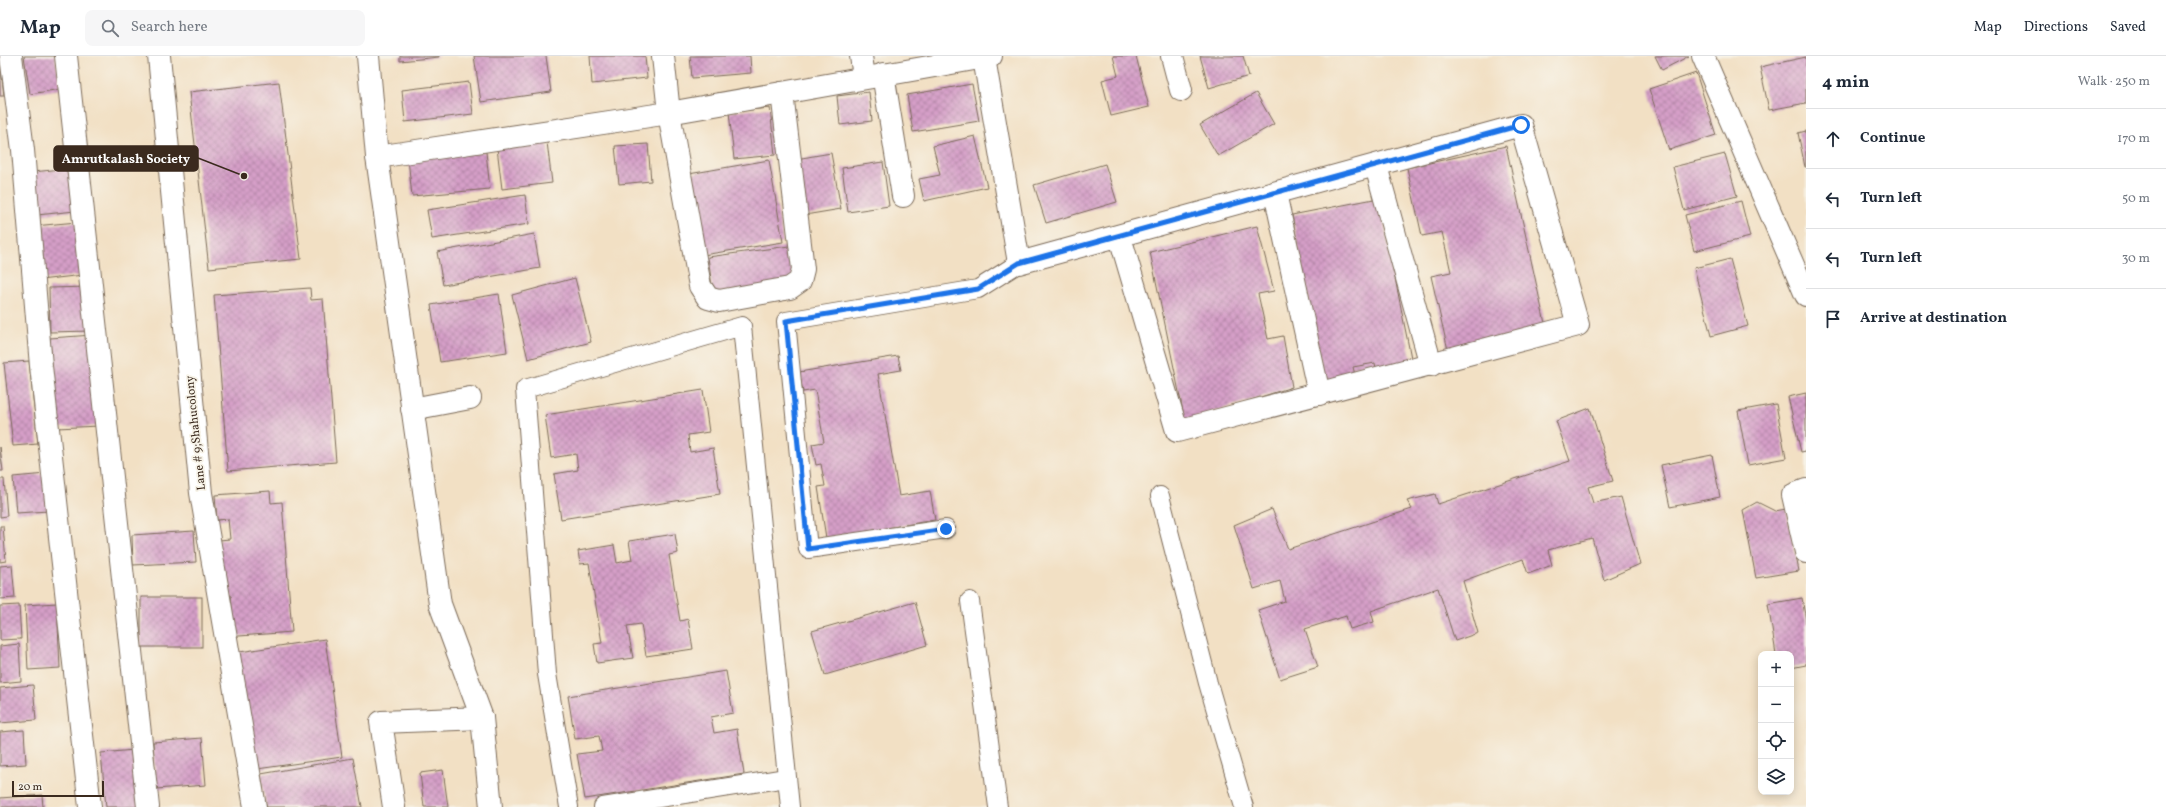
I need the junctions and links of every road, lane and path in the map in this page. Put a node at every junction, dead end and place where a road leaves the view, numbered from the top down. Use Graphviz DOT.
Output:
graph roads {
  1 [pos="11,56"];
  2 [pos="66,56"];
  3 [pos="159,56"];
  4 [pos="368,56"];
  5 [pos="663,56"];
  6 [pos="860,56"];
  7 [pos="1172,56"];
  8 [pos="1703,56"];
  9 [pos="987,57"];
  10 [pos="873,76"];
  11 [pos="1181,90"];
  12 [pos="782,93"];
  13 [pos="669,113"];
  14 [pos="377,157"];
  15 [pos="1376,166"];
  16 [pos="1275,194"];
  17 [pos="903,196"];
  18 [pos="1120,237"];
  19 [pos="1019,263"];
  20 [pos="1806,295"];
  21 [pos="1431,365"];
  22 [pos="1319,394"];
  23 [pos="470,398"];
  24 [pos="412,409"];
  25 [pos="1806,490"];
  26 [pos="1160,496"];
  27 [pos="946,529"];
  28 [pos="1806,552"];
  29 [pos="970,600"];
  30 [pos="482,718"];
  31 [pos="786,778"];
  32 [pos="90,807"];
  33 [pos="148,807"];
  34 [pos="255,807"];
  35 [pos="394,807"];
  36 [pos="491,807"];
  37 [pos="569,807"];
  38 [pos="603,807"];
  39 [pos="790,807"];
  40 [pos="998,807"];
  41 [pos="1244,807"];
  1 -- 32 [label="street"];
  2 -- 33 [label="street"];
  3 -- 34 [label="street, Lane # 9;Shahucolony"];
  4 -- 14 [label="street"];
  5 -- 13 [label="street"];
  6 -- 10 [label="street"];
  7 -- 11 [label="street"];
  8 -- 20 [label="street"];
  9 -- 10 [label="street"];
  9 -- 19 [label="street"];
  10 -- 12 [label="street"];
  10 -- 17 [label="street"];
  12 -- 13 [label="street"];
  12 -- 13 [label="street"];
  13 -- 14 [label="street"];
  14 -- 24 [label="street"];
  15 -- 16 [label="street"];
  15 -- 21 [label="street"];
  15 -- 21 [label="street"];
  16 -- 18 [label="street"];
  16 -- 22 [label="street"];
  18 -- 19 [label="street"];
  18 -- 22 [label="street"];
  19 -- 27 [label="lane"];
  21 -- 22 [label="street"];
  23 -- 24 [label="street"];
  24 -- 30 [label="street"];
  25 -- 28 [label="street"];
  26 -- 41 [label="lane"];
  29 -- 40 [label="lane"];
  30 -- 35 [label="street"];
  30 -- 36 [label="street"];
  31 -- 37 [label="lane"];
  31 -- 38 [label="lane"];
  31 -- 39 [label="lane"];
}
